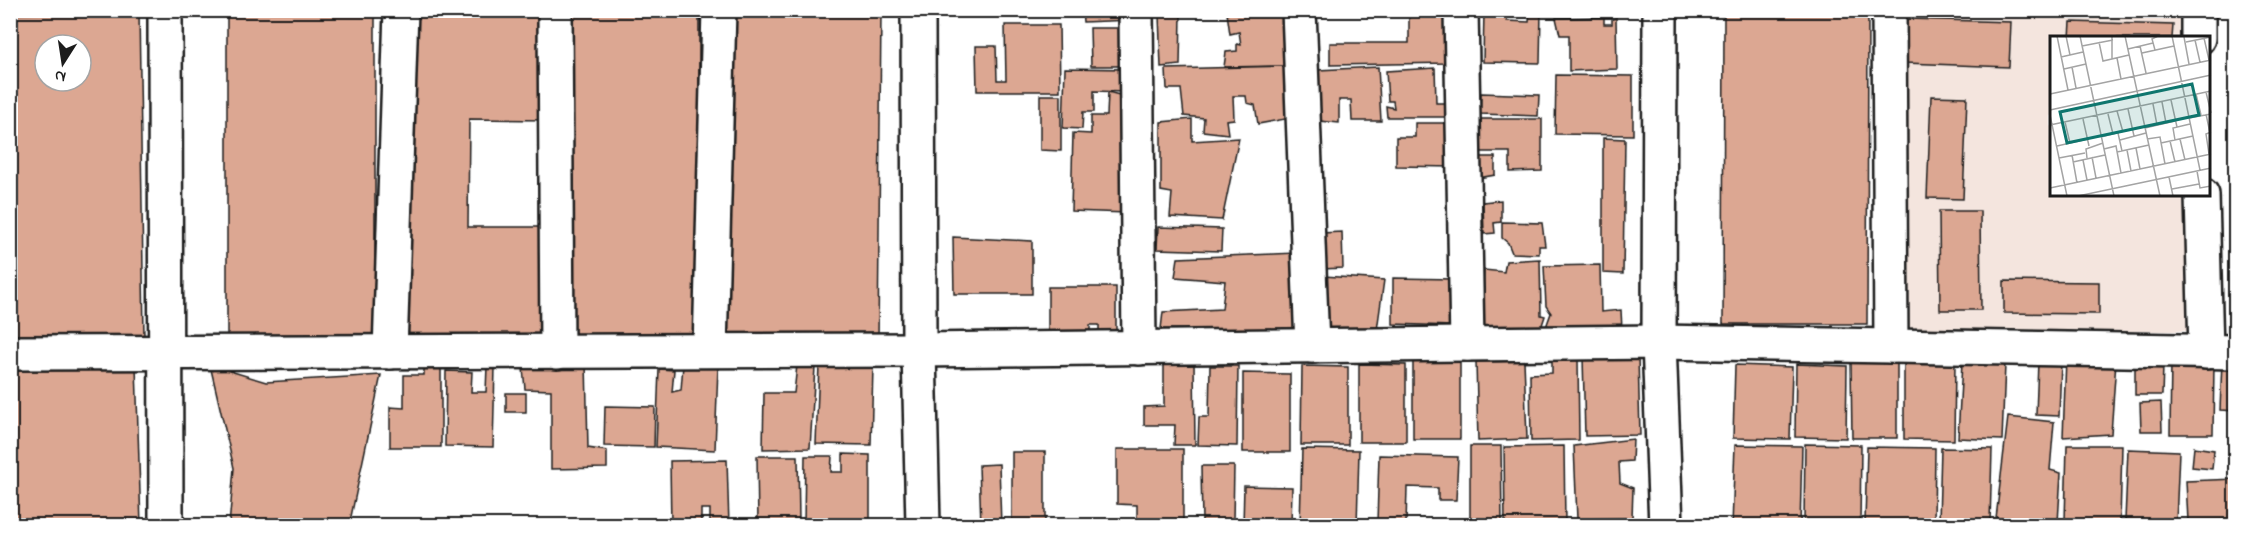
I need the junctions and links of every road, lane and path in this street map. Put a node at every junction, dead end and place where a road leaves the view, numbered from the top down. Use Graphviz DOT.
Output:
graph roads {
  1 [pos="165,10"];
  2 [pos="401,10"];
  3 [pos="555,10"];
  4 [pos="719,10"];
  5 [pos="918,10"];
  6 [pos="1136,10"];
  7 [pos="1299,10"];
  8 [pos="1461,10"];
  9 [pos="1660,10"];
  10 [pos="1889,10"];
  11 [pos="2198,10"];
  12 [pos="2198,36"];
  13 [pos="2202,196"];
  14 [pos="1659,342"];
  15 [pos="1467,344"];
  16 [pos="1312,346"];
  17 [pos="1891,346"];
  18 [pos="1139,348"];
  19 [pos="710,350"];
  20 [pos="919,351"];
  21 [pos="165,352"];
  22 [pos="390,352"];
  23 [pos="557,352"];
  24 [pos="2221,352"];
  25 [pos="10,353"];
  26 [pos="166,525"];
  27 [pos="923,525"];
  28 [pos="1666,525"];
  1 -- 21 [label="street"];
  2 -- 22 [label="street"];
  3 -- 23 [label="street"];
  4 -- 19 [label="street"];
  5 -- 20 [label="street"];
  6 -- 18 [label="street"];
  7 -- 16 [label="street"];
  8 -- 15 [label="street"];
  9 -- 14 [label="street"];
  10 -- 17 [label="street"];
  11 -- 12 [label="street"];
  13 -- 24 [label="street"];
  14 -- 15 [label="street"];
  14 -- 17 [label="street"];
  14 -- 28 [label="street"];
  15 -- 16 [label="street"];
  16 -- 18 [label="street"];
  17 -- 24 [label="street"];
  18 -- 20 [label="street"];
  19 -- 20 [label="street"];
  19 -- 23 [label="street"];
  20 -- 27 [label="street"];
  21 -- 22 [label="street"];
  21 -- 25 [label="street"];
  21 -- 26 [label="street"];
  22 -- 23 [label="street"];
}
